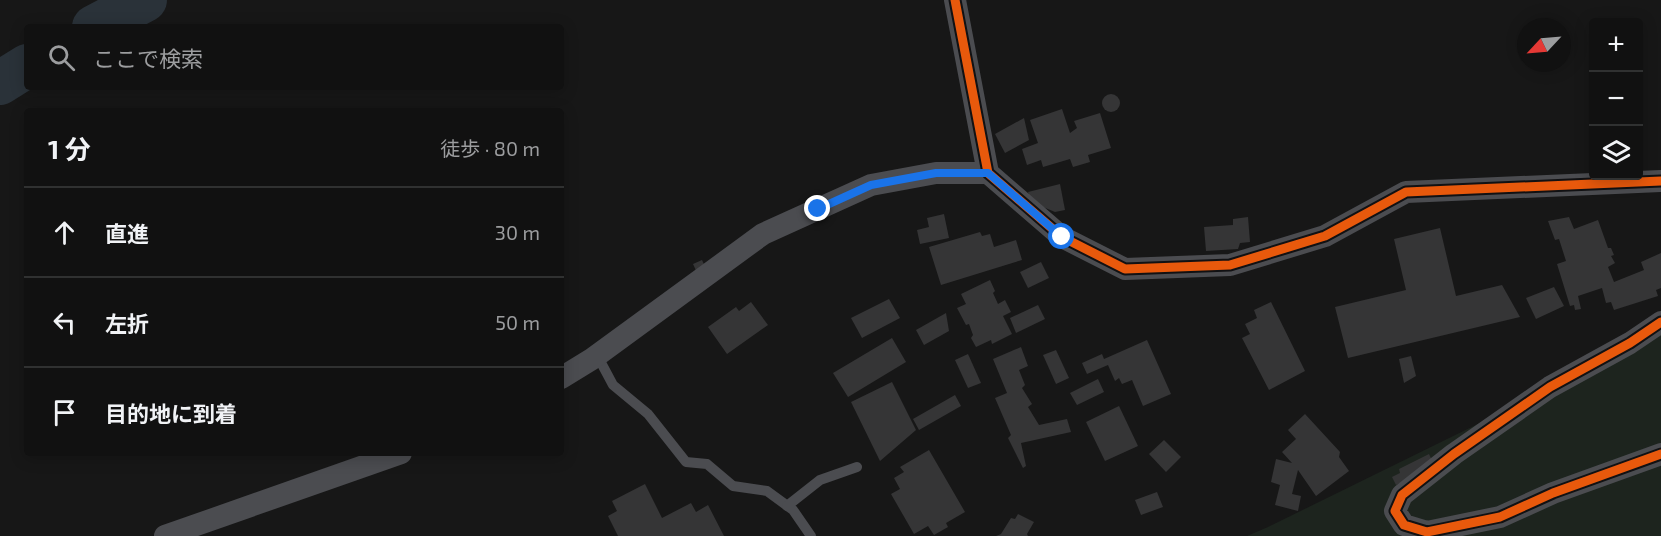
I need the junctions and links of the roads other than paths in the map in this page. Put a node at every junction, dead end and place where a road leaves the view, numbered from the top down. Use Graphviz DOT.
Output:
graph roads {
  1 [pos="955,0"];
  2 [pos="988,173"];
  3 [pos="1661,182"];
  4 [pos="1661,322"];
  5 [pos="597,355"];
  6 [pos="564,376"];
  7 [pos="1661,454"];
  8 [pos="392,456"];
  9 [pos="857,467"];
  10 [pos="787,506"];
  11 [pos="165,536"];
  12 [pos="811,536"];
  1 -- 2 [label="street"];
  2 -- 3 [label="street"];
  2 -- 5 [label="street"];
  4 -- 7 [label="street"];
  5 -- 6 [label="street"];
  5 -- 10 [label="lane"];
  8 -- 11 [label="street"];
  9 -- 10 [label="lane"];
  10 -- 12 [label="lane"];
}
